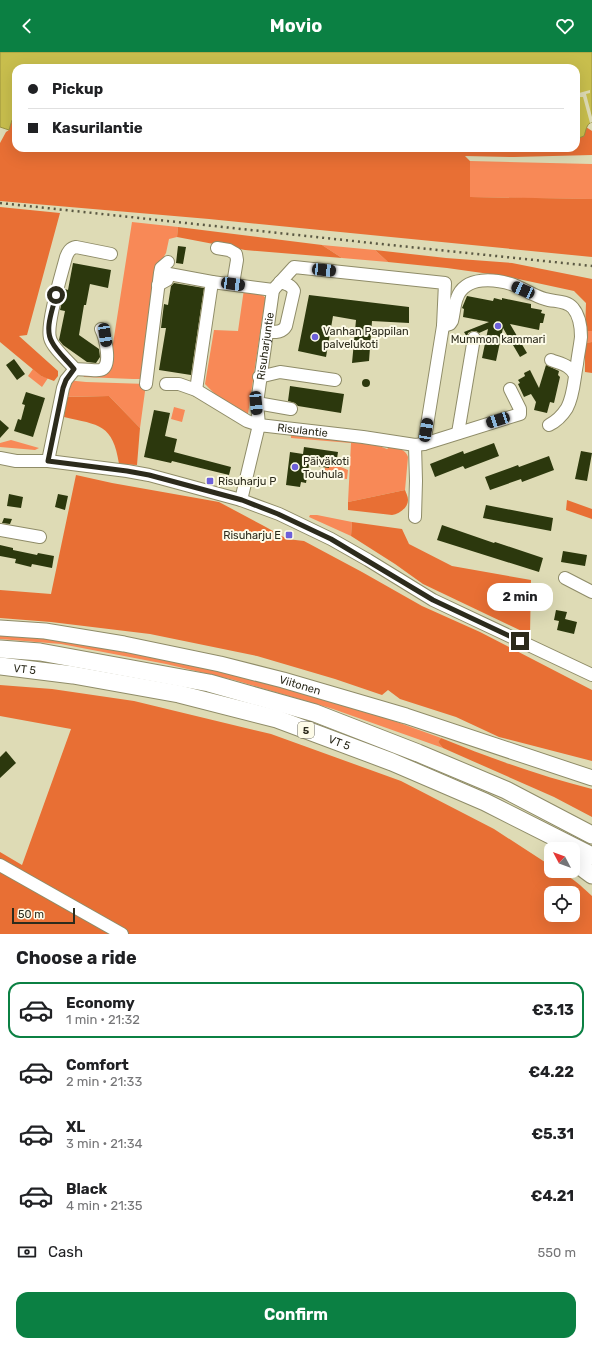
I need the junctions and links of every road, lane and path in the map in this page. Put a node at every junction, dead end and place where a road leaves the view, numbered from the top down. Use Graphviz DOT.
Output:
graph roads {
  1 [pos="217,248"];
  2 [pos="111,254"];
  3 [pos="168,262"];
  4 [pos="212,282"];
  5 [pos="233,284"];
  6 [pos="158,285"];
  7 [pos="277,286"];
  8 [pos="443,326"];
  9 [pos="102,329"];
  10 [pos="267,332"];
  11 [pos="474,338"];
  12 [pos="551,360"];
  13 [pos="74,369"];
  14 [pos="575,375"];
  15 [pos="259,378"];
  16 [pos="335,380"];
  17 [pos="146,384"];
  18 [pos="166,384"];
  19 [pos="510,389"];
  20 [pos="196,390"];
  21 [pos="256,403"];
  22 [pos="291,409"];
  23 [pos="258,425"];
  24 [pos="550,425"];
  25 [pos="458,433"];
  26 [pos="419,445"];
  27 [pos="0,458"];
  28 [pos="48,461"];
  29 [pos="242,500"];
  30 [pos="415,517"];
  31 [pos="0,530"];
  32 [pos="40,537"];
  33 [pos="565,578"];
  34 [pos="592,592"];
  35 [pos="0,628"];
  36 [pos="0,649"];
  37 [pos="0,666"];
  38 [pos="592,675"];
  39 [pos="592,778"];
  40 [pos="485,802"];
  41 [pos="592,835"];
  42 [pos="545,842"];
  43 [pos="592,856"];
  44 [pos="0,865"];
  45 [pos="580,866"];
  46 [pos="592,875"];
  47 [pos="122,934"];
  1 -- 5 [label="street"];
  2 -- 13 [label="street"];
  3 -- 6 [label="street"];
  4 -- 5 [label="street"];
  4 -- 6 [label="street"];
  4 -- 20 [label="street"];
  5 -- 7 [label="street"];
  6 -- 17 [label="street"];
  7 -- 8 [label="street"];
  7 -- 10 [label="street, Risuharjuntie"];
  7 -- 10 [label="street"];
  8 -- 14 [label="street"];
  8 -- 26 [label="street"];
  9 -- 13 [label="street"];
  10 -- 15 [label="street, Risuharjuntie"];
  11 -- 25 [label="street"];
  12 -- 14 [label="street"];
  13 -- 28 [label="street"];
  14 -- 24 [label="street"];
  15 -- 16 [label="street"];
  15 -- 21 [label="street, Risuharjuntie"];
  18 -- 20 [label="street, Risulantie"];
  19 -- 25 [label="street"];
  20 -- 23 [label="street, Risulantie"];
  21 -- 22 [label="street"];
  21 -- 23 [label="street, Risuharjuntie"];
  23 -- 26 [label="street, Risulantie"];
  23 -- 29 [label="street"];
  25 -- 26 [label="street"];
  26 -- 30 [label="street"];
  27 -- 28 [label="street"];
  28 -- 29 [label="street"];
  29 -- 38 [label="street"];
  31 -- 32 [label="street"];
  33 -- 34 [label="street"];
  35 -- 39 [label="main road, Viitonen"];
  36 -- 41 [label="highway, VT 5 / 5"];
  37 -- 40 [label="highway, VT 5 / 5"];
  40 -- 42 [label="highway"];
  40 -- 43 [label="highway, VT 5 / 5"];
  44 -- 47 [label="street"];
  45 -- 46 [label="highway"];
}
